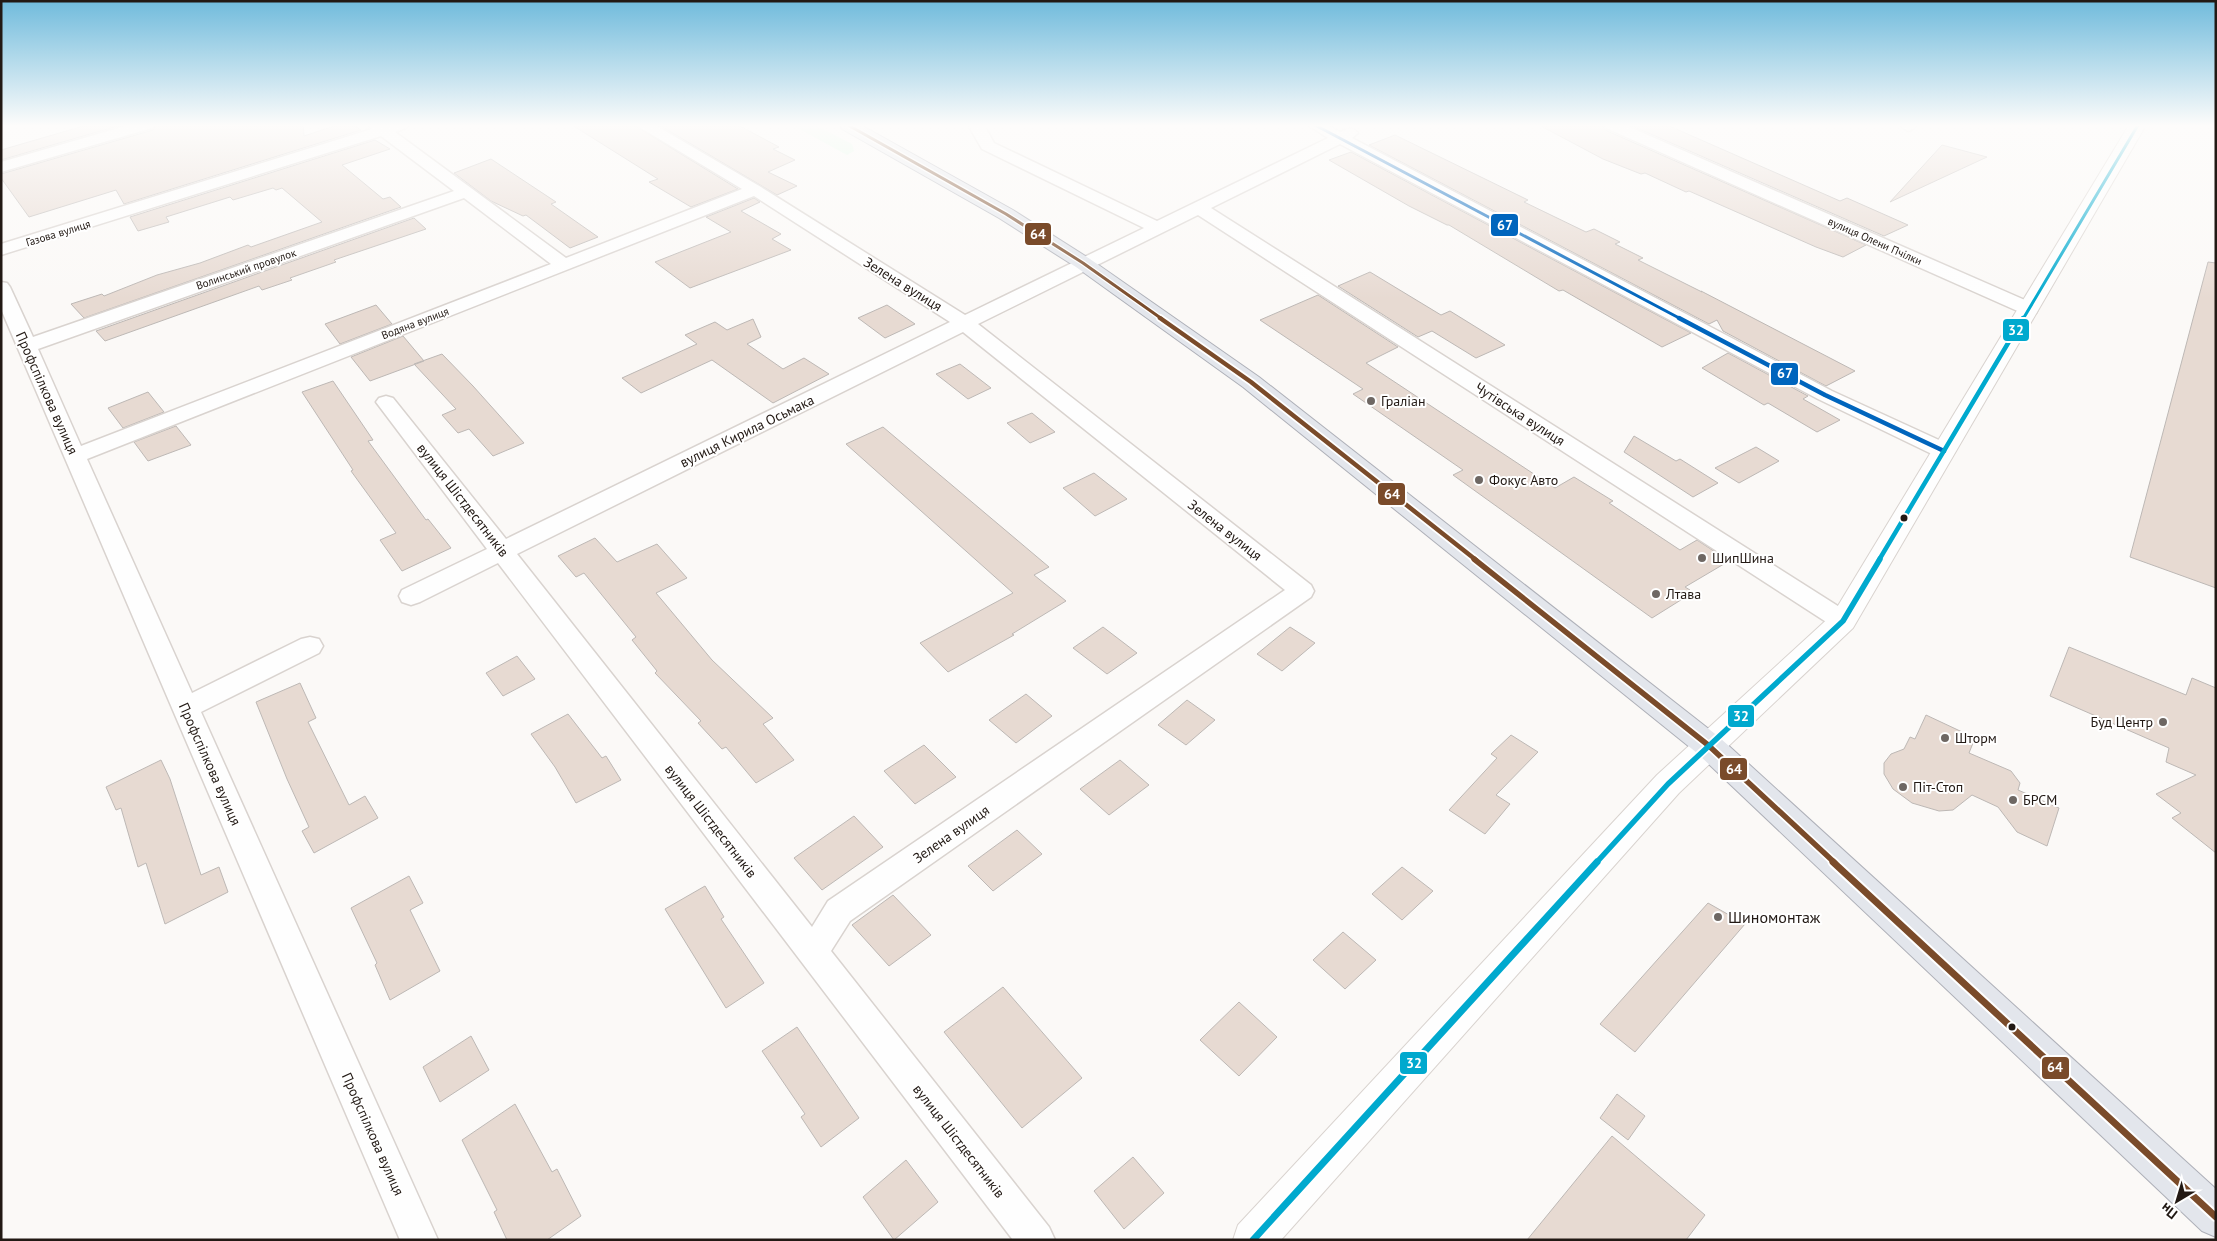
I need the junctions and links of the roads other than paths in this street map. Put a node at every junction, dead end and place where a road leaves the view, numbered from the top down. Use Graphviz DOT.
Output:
graph roads {
  1 [pos="209,183"];
  2 [pos="454,183"];
  3 [pos="743,183"];
  4 [pos="951,183"];
  5 [pos="1064,183"];
  6 [pos="1248,183"];
  7 [pos="1432,183"];
  8 [pos="1742,183"];
  9 [pos="2103,183"];
  10 [pos="755,190"];
  11 [pos="466,192"];
  12 [pos="1198,207"];
  13 [pos="1156,228"];
  14 [pos="1,250"];
  15 [pos="1083,263"];
  16 [pos="564,265"];
  17 [pos="1,287"];
  18 [pos="2028,309"];
  19 [pos="964,323"];
  20 [pos="27,346"];
  21 [pos="386,402"];
  22 [pos="1944,451"];
  23 [pos="76,456"];
  24 [pos="502,552"];
  25 [pos="411,596"];
  26 [pos="1843,621"];
  27 [pos="310,646"];
  28 [pos="185,708"];
  29 [pos="1708,745"];
  30 [pos="813,952"];
  31 [pos="2216,1217"];
  32 [pos="419,1240"];
  33 [pos="1036,1240"];
  34 [pos="1253,1240"];
  1 -- 14 [label="street, Газова вулиця"];
  2 -- 11 [label="street"];
  3 -- 10 [label="street, Зелена вулиця"];
  4 -- 15 [label="highway"];
  5 -- 13 [label="street"];
  6 -- 12 [label="street, вулиця Кирила Осьмака"];
  7 -- 22 [label="street"];
  8 -- 18 [label="street, вулиця Олени Пчілки"];
  9 -- 18 [label="main road"];
  10 -- 16 [label="street, Водяна вулиця"];
  10 -- 19 [label="street, Зелена вулиця"];
  11 -- 16 [label="street"];
  11 -- 20 [label="street, Волинський провулок"];
  12 -- 13 [label="street, вулиця Кирила Осьмака"];
  12 -- 26 [label="street, Чутівська вулиця"];
  13 -- 15 [label="street, вулиця Кирила Осьмака"];
  15 -- 19 [label="street, вулиця Кирила Осьмака"];
  15 -- 29 [label="highway"];
  16 -- 23 [label="street, Водяна вулиця"];
  17 -- 20 [label="street, Профспілкова вулиця"];
  18 -- 22 [label="main road"];
  19 -- 24 [label="street, вулиця Кирила Осьмака"];
  19 -- 30 [label="street, Зелена вулиця"];
  20 -- 23 [label="street, Профспілкова вулиця"];
  21 -- 24 [label="street, вулиця Шістдесятників"];
  22 -- 26 [label="main road"];
  23 -- 28 [label="street, Профспілкова вулиця"];
  24 -- 25 [label="street, вулиця Кирила Осьмака"];
  24 -- 30 [label="street, вулиця Шістдесятників"];
  26 -- 29 [label="main road"];
  27 -- 28 [label="street"];
  28 -- 32 [label="street, Профспілкова вулиця"];
  29 -- 31 [label="highway"];
  29 -- 34 [label="main road"];
  30 -- 33 [label="street, вулиця Шістдесятників"];
}
